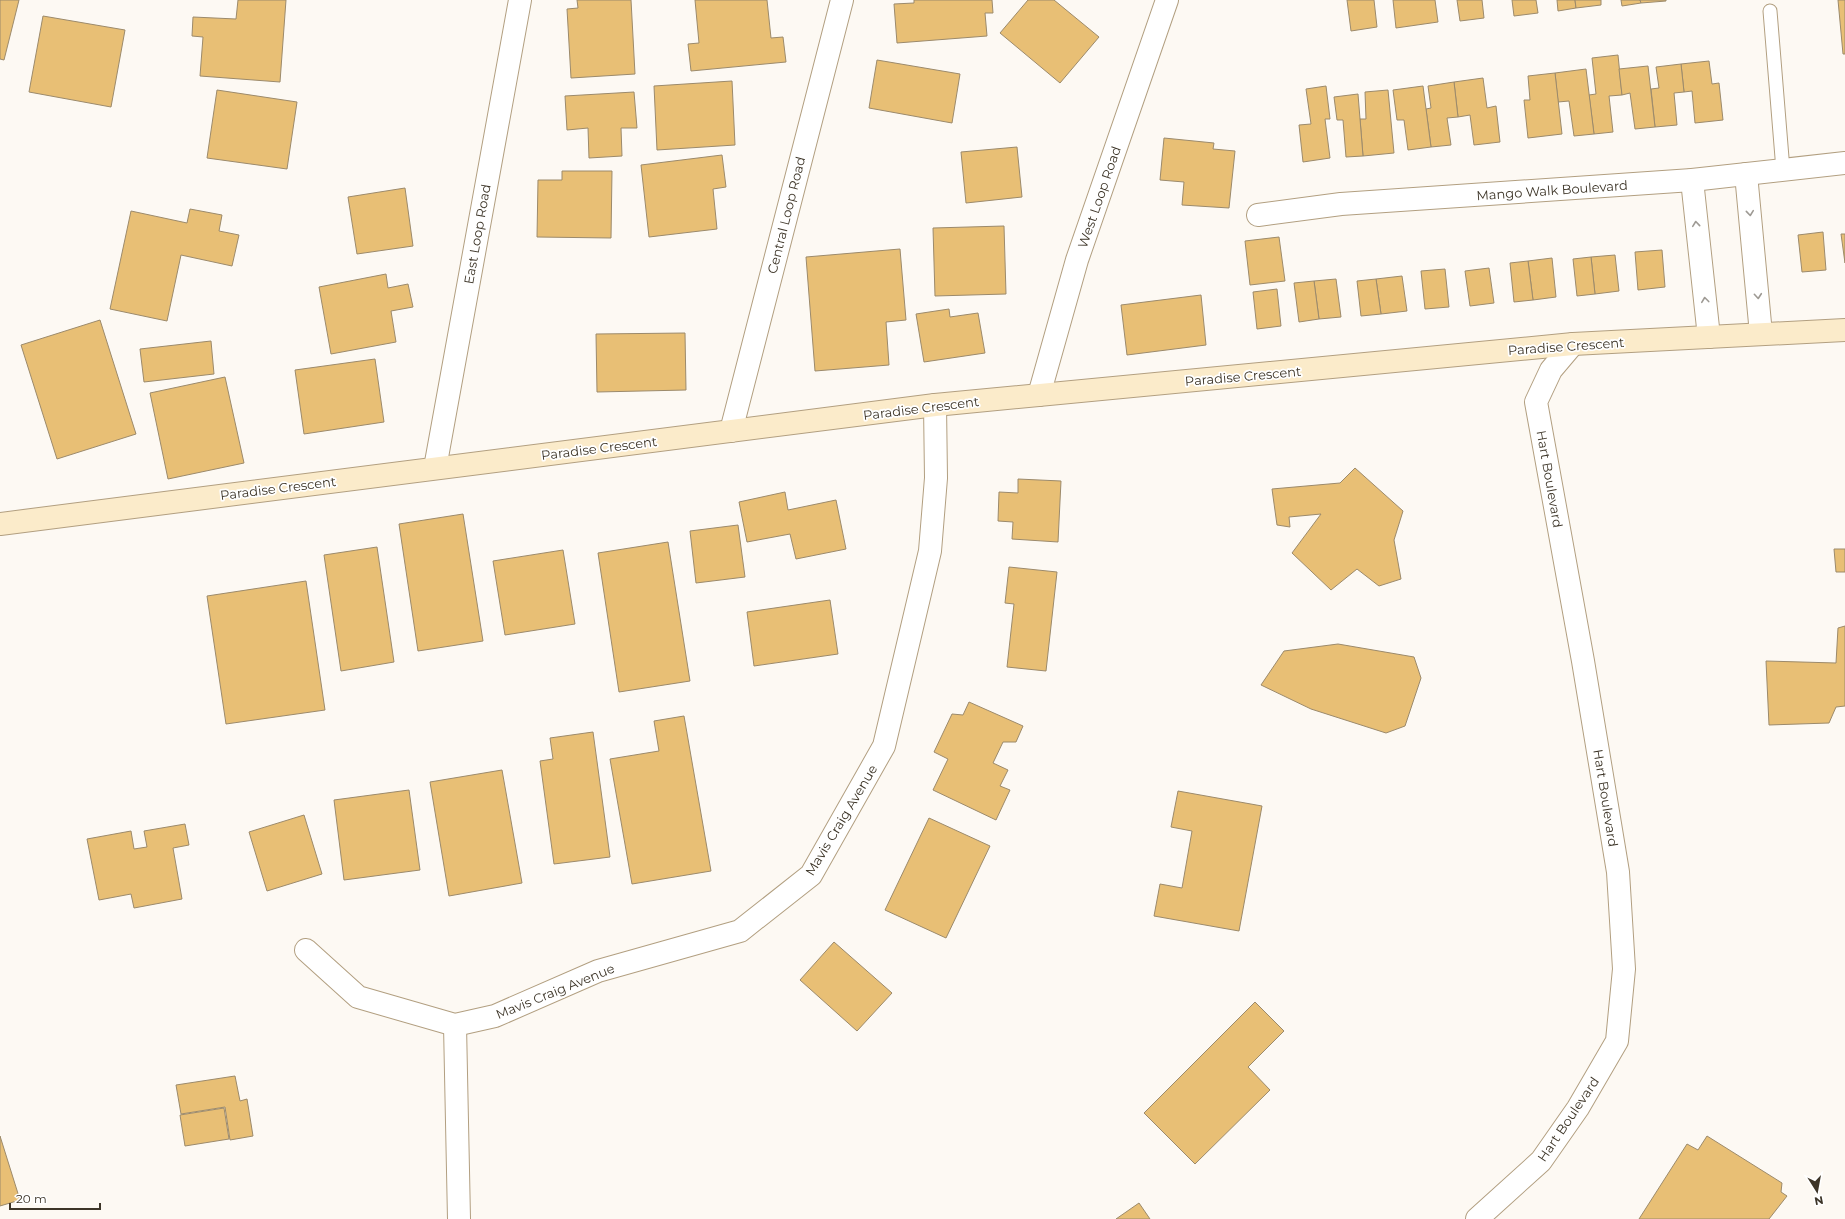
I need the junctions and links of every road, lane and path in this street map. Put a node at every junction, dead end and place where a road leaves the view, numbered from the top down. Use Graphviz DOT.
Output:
graph roads {
  1 [pos="520,0"];
  2 [pos="842,0"];
  3 [pos="1167,0"];
  4 [pos="1770,11"];
  5 [pos="1845,163"];
  6 [pos="1783,170"];
  7 [pos="1746,174"];
  8 [pos="1692,180"];
  9 [pos="1258,215"];
  10 [pos="1845,330"];
  11 [pos="1761,334"];
  12 [pos="1709,337"];
  13 [pos="1573,344"];
  14 [pos="1039,395"];
  15 [pos="935,405"];
  16 [pos="731,431"];
  17 [pos="435,468"];
  18 [pos="0,524"];
  19 [pos="306,950"];
  20 [pos="455,1025"];
  21 [pos="459,1219"];
  22 [pos="1477,1219"];
  1 -- 17 [label="street, East Loop Road"];
  2 -- 16 [label="street, Central Loop Road"];
  3 -- 14 [label="street, West Loop Road"];
  4 -- 6 [label="lane"];
  5 -- 6 [label="street, Mango Walk Boulevard"];
  6 -- 7 [label="street, Mango Walk Boulevard"];
  7 -- 8 [label="street, Mango Walk Boulevard"];
  7 -- 11 [label="street, one-way"];
  8 -- 9 [label="street, Mango Walk Boulevard"];
  12 -- 8 [label="street, one-way"];
  10 -- 11 [label="street, Paradise Crescent"];
  11 -- 12 [label="street, Paradise Crescent"];
  12 -- 13 [label="street, Paradise Crescent"];
  13 -- 14 [label="street, Paradise Crescent"];
  13 -- 22 [label="street, Hart Boulevard"];
  14 -- 15 [label="street, Paradise Crescent"];
  15 -- 16 [label="street, Paradise Crescent"];
  15 -- 20 [label="street, Mavis Craig Avenue"];
  16 -- 17 [label="street, Paradise Crescent"];
  17 -- 18 [label="street, Paradise Crescent"];
  19 -- 20 [label="street, Mavis Craig Avenue"];
  20 -- 21 [label="street"];
}
